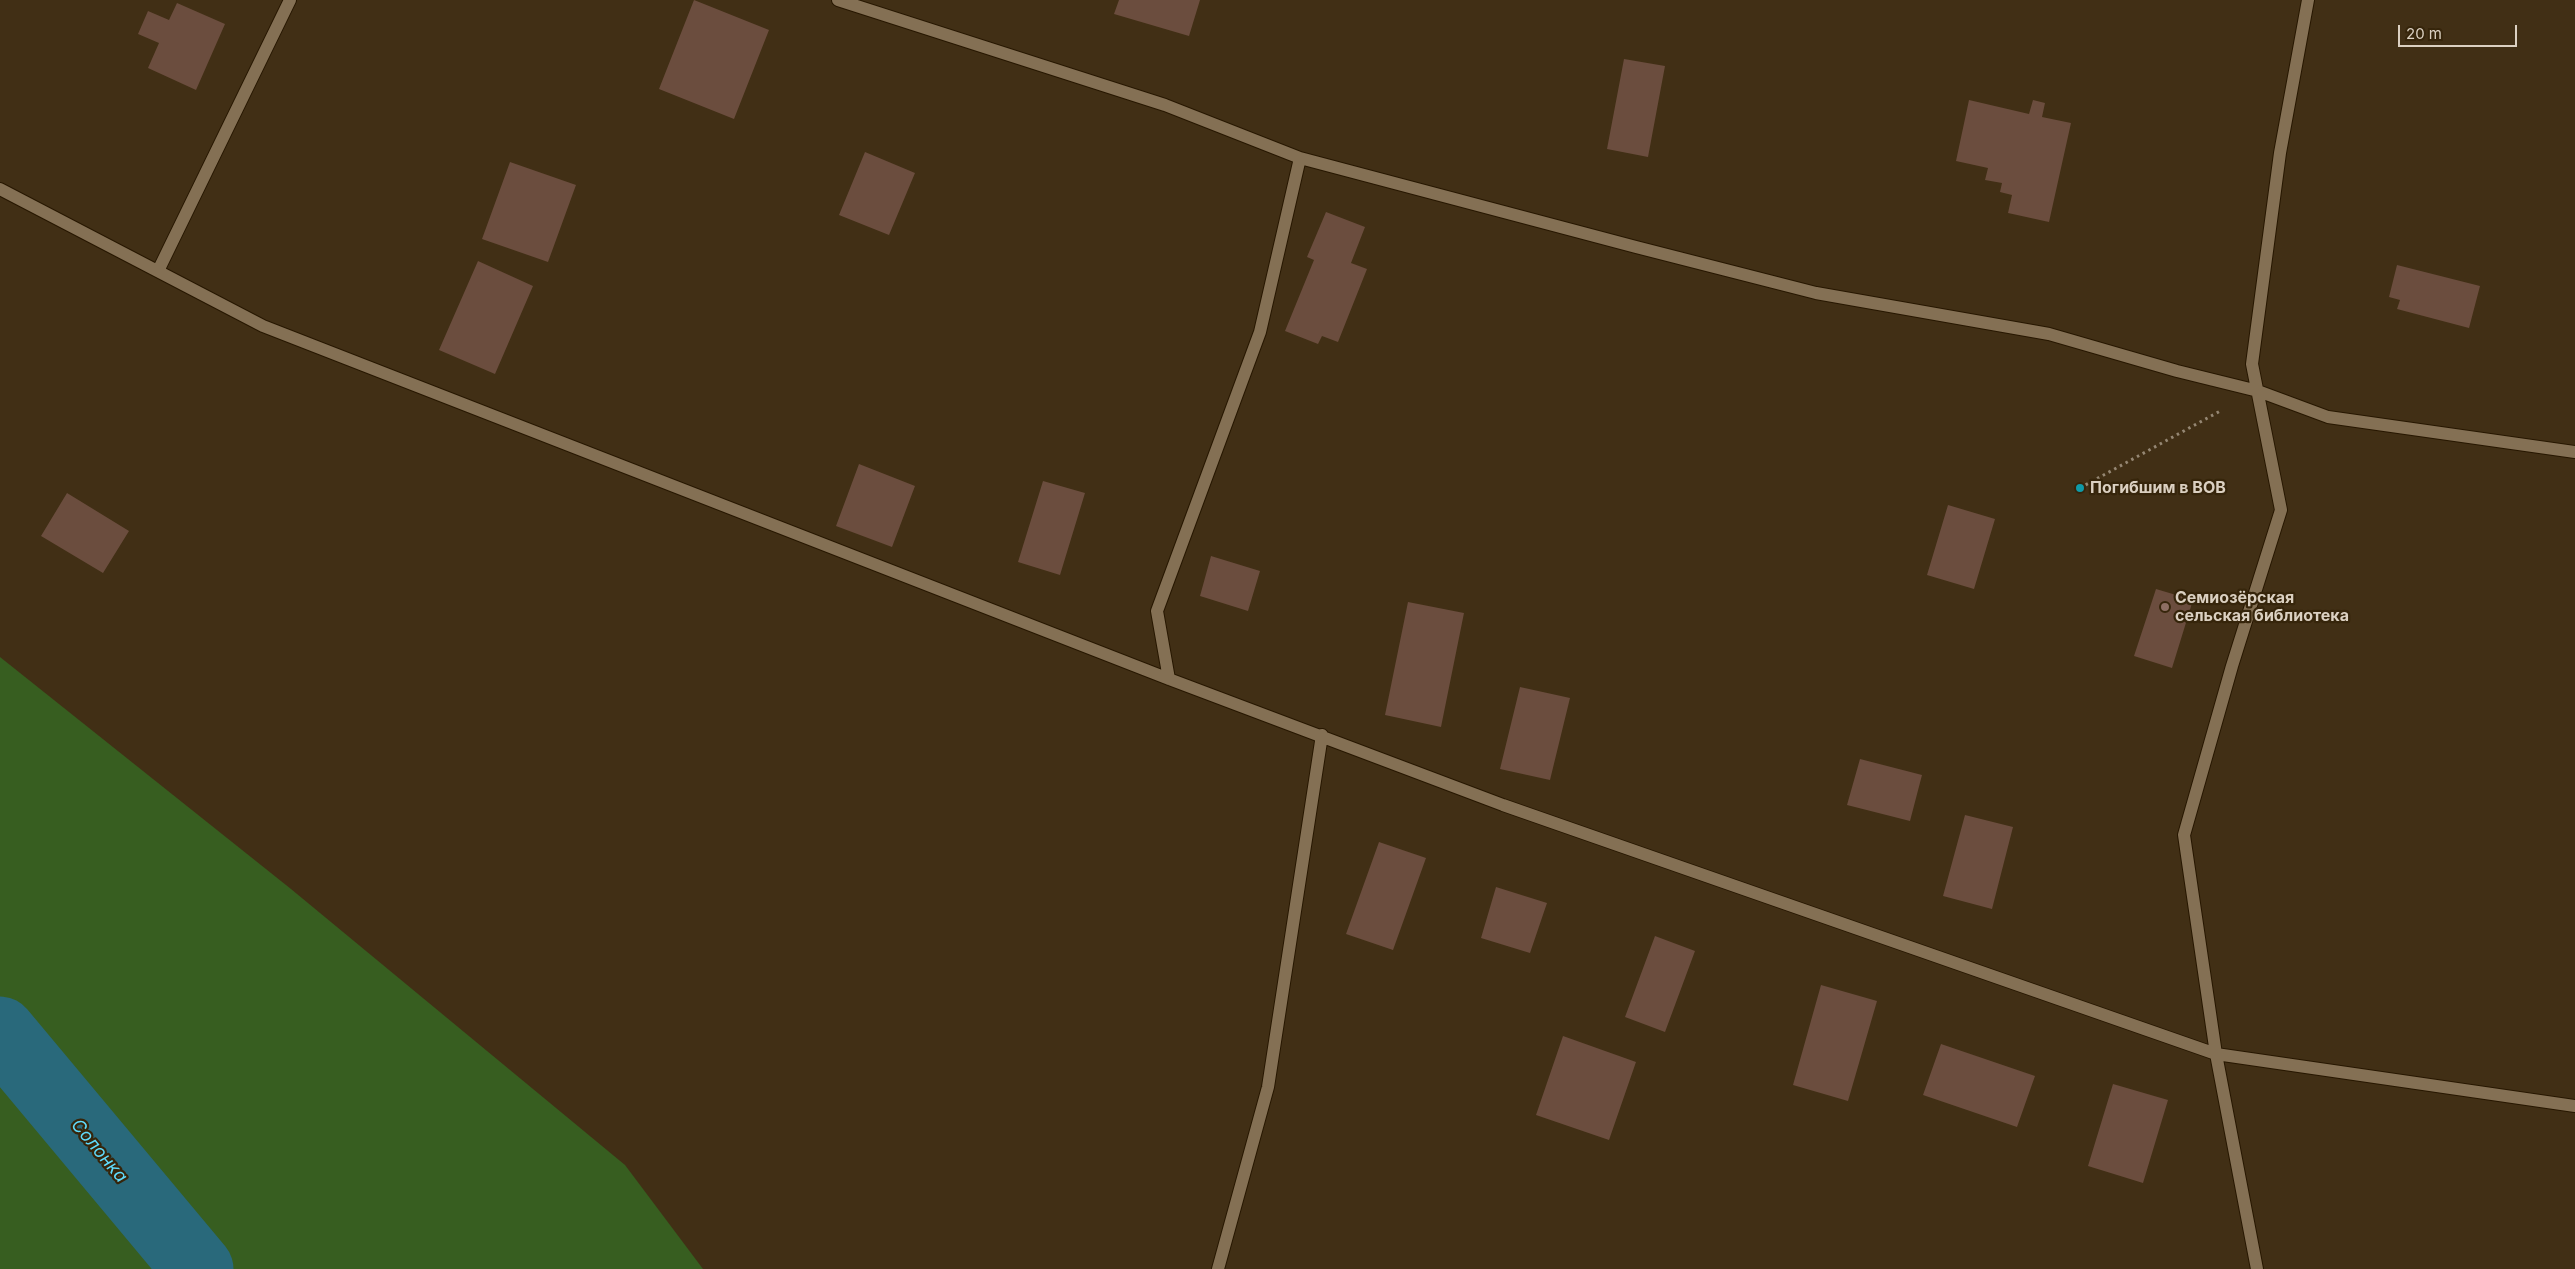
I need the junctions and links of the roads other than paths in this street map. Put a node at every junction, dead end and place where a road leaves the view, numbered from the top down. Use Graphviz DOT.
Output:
graph roads {
  1 [pos="290,0"];
  2 [pos="838,0"];
  3 [pos="2308,0"];
  4 [pos="1300,158"];
  5 [pos="0,189"];
  6 [pos="158,271"];
  7 [pos="2258,391"];
  8 [pos="2575,452"];
  9 [pos="1169,679"];
  10 [pos="1322,735"];
  11 [pos="2216,1054"];
  12 [pos="2575,1106"];
  13 [pos="1218,1269"];
  14 [pos="2257,1269"];
  1 -- 6 [label="street"];
  2 -- 4 [label="street"];
  3 -- 7 [label="street"];
  4 -- 7 [label="street"];
  4 -- 9 [label="street"];
  5 -- 6 [label="street"];
  6 -- 9 [label="street"];
  7 -- 8 [label="street"];
  7 -- 11 [label="street"];
  9 -- 10 [label="street"];
  10 -- 11 [label="street"];
  10 -- 13 [label="street"];
  11 -- 12 [label="street"];
  11 -- 14 [label="street"];
}
